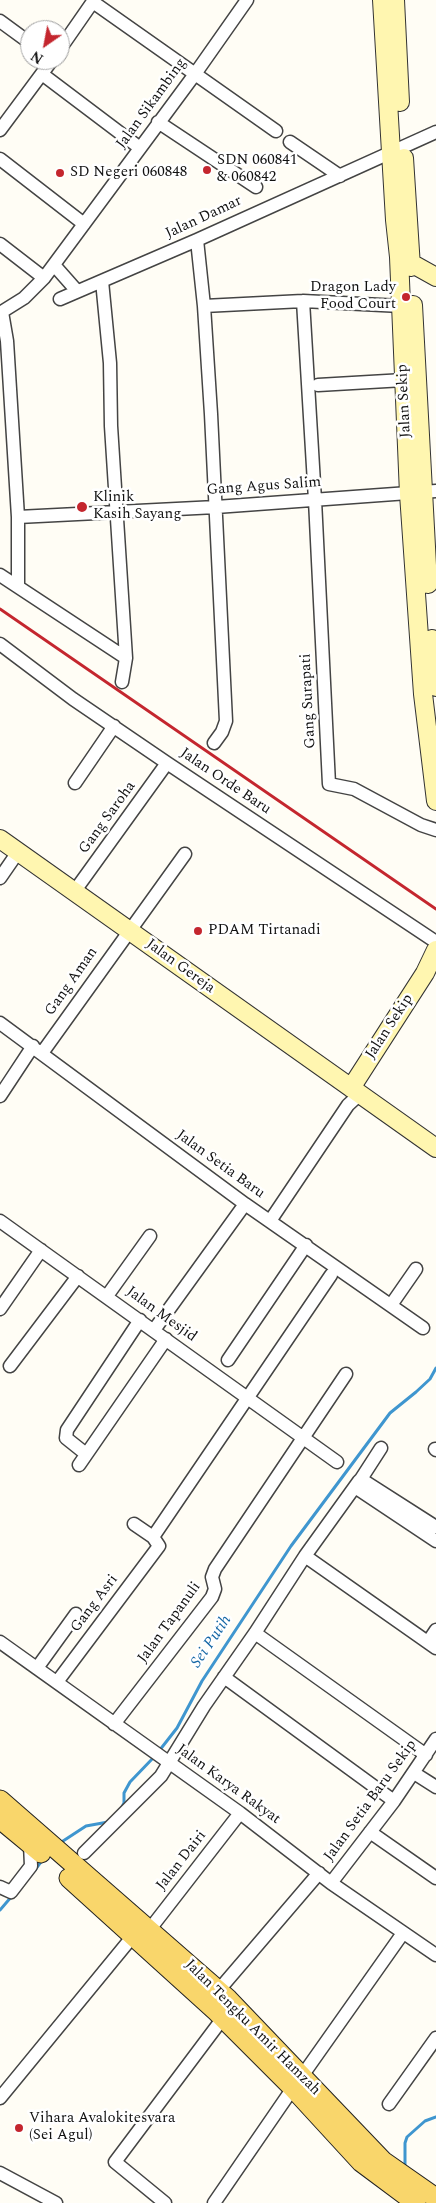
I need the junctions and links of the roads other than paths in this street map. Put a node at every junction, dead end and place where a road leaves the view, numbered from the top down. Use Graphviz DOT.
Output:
graph roads {
  1 [pos="247,0"];
  2 [pos="382,0"];
  3 [pos="395,0"];
  4 [pos="93,1"];
  5 [pos="389,18"];
  6 [pos="0,21"];
  7 [pos="70,34"];
  8 [pos="20,36"];
  9 [pos="45,70"];
  10 [pos="42,74"];
  11 [pos="195,74"];
  12 [pos="158,122"];
  13 [pos="0,130"];
  14 [pos="276,131"];
  15 [pos="436,132"];
  16 [pos="290,142"];
  17 [pos="140,148"];
  18 [pos="397,150"];
  19 [pos="0,159"];
  20 [pos="340,176"];
  21 [pos="256,187"];
  22 [pos="84,224"];
  23 [pos="197,240"];
  24 [pos="0,244"];
  25 [pos="405,259"];
  26 [pos="54,265"];
  27 [pos="436,277"];
  28 [pos="44,278"];
  29 [pos="102,281"];
  30 [pos="77,292"];
  31 [pos="60,299"];
  32 [pos="303,301"];
  33 [pos="204,306"];
  34 [pos="401,306"];
  35 [pos="2,318"];
  36 [pos="404,380"];
  37 [pos="318,385"];
  38 [pos="422,493"];
  39 [pos="315,500"];
  40 [pos="216,507"];
  41 [pos="118,511"];
  42 [pos="18,517"];
  43 [pos="432,572"];
  44 [pos="0,575"];
  45 [pos="18,585"];
  46 [pos="0,644"];
  47 [pos="434,651"];
  48 [pos="126,658"];
  49 [pos="122,682"];
  50 [pos="436,687"];
  51 [pos="114,726"];
  52 [pos="214,744"];
  53 [pos="433,758"];
  54 [pos="167,763"];
  55 [pos="75,783"];
  56 [pos="436,801"];
  57 [pos="436,830"];
  58 [pos="0,839"];
  59 [pos="18,852"];
  60 [pos="185,854"];
  61 [pos="0,878"];
  62 [pos="74,892"];
  63 [pos="129,929"];
  64 [pos="436,942"];
  65 [pos="436,950"];
  66 [pos="436,975"];
  67 [pos="0,1023"];
  68 [pos="37,1049"];
  69 [pos="0,1096"];
  70 [pos="353,1096"];
  71 [pos="436,1148"];
  72 [pos="245,1204"];
  73 [pos="0,1221"];
  74 [pos="270,1221"];
  75 [pos="150,1236"];
  76 [pos="306,1245"];
  77 [pos="42,1250"];
  78 [pos="416,1269"];
  79 [pos="331,1275"];
  80 [pos="78,1276"];
  81 [pos="107,1296"];
  82 [pos="391,1305"];
  83 [pos="0,1309"];
  84 [pos="140,1320"];
  85 [pos="423,1328"];
  86 [pos="154,1330"];
  87 [pos="166,1339"];
  88 [pos="228,1360"];
  89 [pos="10,1366"];
  90 [pos="346,1374"];
  91 [pos="249,1397"];
  92 [pos="304,1436"];
  93 [pos="380,1448"];
  94 [pos="337,1462"];
  95 [pos="358,1483"];
  96 [pos="134,1524"];
  97 [pos="436,1526"];
  98 [pos="436,1541"];
  99 [pos="156,1542"];
  100 [pos="305,1556"];
  101 [pos="76,1614"];
  102 [pos="436,1630"];
  103 [pos="255,1633"];
  104 [pos="0,1642"];
  105 [pos="432,1645"];
  106 [pos="38,1668"];
  107 [pos="224,1677"];
  108 [pos="57,1682"];
  109 [pos="114,1724"];
  110 [pos="436,1739"];
  111 [pos="426,1755"];
  112 [pos="168,1761"];
  113 [pos="414,1772"];
  114 [pos="436,1787"];
  115 [pos="0,1800"];
  116 [pos="394,1801"];
  117 [pos="240,1813"];
  118 [pos="0,1819"];
  119 [pos="370,1832"];
  120 [pos="34,1849"];
  121 [pos="72,1862"];
  122 [pos="319,1873"];
  123 [pos="436,1878"];
  124 [pos="331,1883"];
  125 [pos="8,1890"];
  126 [pos="141,1932"];
  127 [pos="403,1933"];
  128 [pos="436,1955"];
  129 [pos="222,2005"];
  130 [pos="436,2038"];
  131 [pos="297,2082"];
  132 [pos="0,2098"];
  133 [pos="388,2104"];
  134 [pos="0,2173"];
  135 [pos="425,2197"];
  136 [pos="56,2203"];
  137 [pos="165,2203"];
  138 [pos="214,2203"];
  1 -- 11 [label="street, Jalan Sikambing"];
  2 -- 5 [label="street, Jalan Sekip"];
  3 -- 5 [label="street, Jalan Sekip"];
  4 -- 7 [label="street"];
  4 -- 11 [label="street"];
  5 -- 18 [label="street, Jalan Sekip"];
  6 -- 8 [label="street"];
  9 -- 10 [label="street"];
  10 -- 13 [label="street"];
  10 -- 17 [label="street"];
  11 -- 12 [label="street, Jalan Sikambing"];
  11 -- 14 [label="street"];
  12 -- 17 [label="street, Jalan Sikambing"];
  12 -- 21 [label="street"];
  15 -- 18 [label="street, Jalan Damar"];
  16 -- 20 [label="street"];
  17 -- 22 [label="street, Jalan Sikambing"];
  18 -- 20 [label="street, Jalan Damar"];
  18 -- 25 [label="street, Jalan Sekip"];
  19 -- 22 [label="street"];
  20 -- 23 [label="street, Jalan Damar"];
  22 -- 26 [label="street, Jalan Sikambing"];
  23 -- 29 [label="street, Jalan Damar"];
  23 -- 33 [label="street"];
  24 -- 28 [label="street"];
  25 -- 27 [label="street"];
  25 -- 34 [label="street, Jalan Sekip"];
  25 -- 38 [label="street, Jalan Sekip"];
  26 -- 28 [label="street, Jalan Sikambing"];
  26 -- 30 [label="street"];
  28 -- 35 [label="street, Jalan Sikambing"];
  29 -- 30 [label="street, Jalan Damar"];
  29 -- 41 [label="street"];
  30 -- 31 [label="street, Jalan Damar"];
  32 -- 33 [label="street"];
  32 -- 34 [label="street"];
  32 -- 39 [label="street"];
  33 -- 40 [label="street"];
  34 -- 36 [label="street, Jalan Sekip"];
  35 -- 42 [label="street"];
  36 -- 37 [label="street"];
  36 -- 38 [label="street, Jalan Sekip"];
  38 -- 39 [label="street, Gang Agus Salim"];
  38 -- 43 [label="street, Jalan Sekip"];
  38 -- 53 [label="street, Jalan Sekip"];
  39 -- 40 [label="street, Gang Agus Salim"];
  39 -- 57 [label="street, Gang Surapati"];
  40 -- 41 [label="street, Gang Agus Salim"];
  40 -- 52 [label="street"];
  41 -- 42 [label="street, Gang Agus Salim"];
  41 -- 48 [label="street"];
  42 -- 45 [label="street"];
  43 -- 47 [label="street, Jalan Sekip"];
  44 -- 45 [label="street"];
  45 -- 48 [label="street"];
  46 -- 51 [label="street, Jalan Orde Baru"];
  47 -- 50 [label="street, Jalan Sekip"];
  48 -- 49 [label="street"];
  51 -- 54 [label="street, Jalan Orde Baru"];
  51 -- 55 [label="street"];
  53 -- 56 [label="street, Jalan Sekip"];
  54 -- 62 [label="street, Gang Saroha"];
  54 -- 64 [label="street, Jalan Orde Baru"];
  58 -- 59 [label="street, Jalan Gereja"];
  59 -- 61 [label="street"];
  59 -- 62 [label="street, Jalan Gereja"];
  60 -- 63 [label="street, Gang Aman"];
  62 -- 63 [label="street, Jalan Gereja"];
  63 -- 68 [label="street, Gang Aman"];
  63 -- 70 [label="street, Jalan Gereja"];
  65 -- 70 [label="street, Jalan Sekip"];
  66 -- 70 [label="street, Jalan Sekip"];
  67 -- 68 [label="street, Jalan Setia Baru"];
  68 -- 69 [label="street, Gang Aman"];
  68 -- 72 [label="street, Jalan Setia Baru"];
  70 -- 71 [label="street, Jalan Gereja"];
  70 -- 74 [label="street, Jalan Sekip"];
  72 -- 74 [label="street, Jalan Setia Baru"];
  72 -- 86 [label="street"];
  73 -- 77 [label="street, Jalan Mesjid"];
  74 -- 76 [label="street, Jalan Setia Baru"];
  75 -- 81 [label="street"];
  76 -- 82 [label="street, Jalan Setia Baru"];
  76 -- 88 [label="street"];
  77 -- 80 [label="street, Jalan Mesjid"];
  77 -- 83 [label="street"];
  78 -- 82 [label="street"];
  79 -- 91 [label="street, Gang Asri"];
  80 -- 81 [label="street, Jalan Mesjid"];
  80 -- 89 [label="street"];
  81 -- 84 [label="street, Jalan Mesjid"];
  82 -- 85 [label="street, Jalan Setia Baru"];
  84 -- 86 [label="street, Jalan Mesjid"];
  84 -- 87 [label="street"];
  86 -- 87 [label="street, Jalan Mesjid"];
  87 -- 91 [label="street, Jalan Mesjid"];
  90 -- 92 [label="street, Jalan Tapanuli"];
  91 -- 92 [label="street, Jalan Mesjid"];
  91 -- 99 [label="street, Gang Asri"];
  92 -- 94 [label="street, Jalan Mesjid"];
  92 -- 109 [label="street, Jalan Tapanuli"];
  93 -- 95 [label="street"];
  95 -- 97 [label="street"];
  95 -- 98 [label="street"];
  95 -- 100 [label="street"];
  96 -- 99 [label="street"];
  99 -- 108 [label="street, Gang Asri"];
  100 -- 103 [label="street"];
  100 -- 105 [label="street"];
  101 -- 106 [label="street"];
  102 -- 105 [label="street"];
  103 -- 107 [label="street"];
  103 -- 111 [label="street"];
  104 -- 106 [label="street, Jalan Karya Rakyat"];
  106 -- 108 [label="street, Jalan Karya Rakyat"];
  107 -- 112 [label="street"];
  107 -- 116 [label="street"];
  108 -- 109 [label="street, Jalan Karya Rakyat"];
  109 -- 112 [label="street, Jalan Karya Rakyat"];
  110 -- 111 [label="street, Jalan Setia Baru Sekip"];
  111 -- 113 [label="street, Jalan Setia Baru Sekip"];
  112 -- 117 [label="street, Jalan Karya Rakyat"];
  112 -- 121 [label="street"];
  113 -- 114 [label="street"];
  113 -- 116 [label="street, Jalan Setia Baru Sekip"];
  115 -- 120 [label="main road, Jalan Tengku Amir Hamzah"];
  116 -- 119 [label="street, Jalan Setia Baru Sekip"];
  117 -- 122 [label="street, Jalan Karya Rakyat"];
  117 -- 126 [label="street, Jalan Dairi"];
  118 -- 120 [label="main road, Jalan Tengku Amir Hamzah"];
  119 -- 123 [label="street"];
  119 -- 124 [label="street, Jalan Setia Baru Sekip"];
  120 -- 121 [label="main road, Jalan Tengku Amir Hamzah"];
  120 -- 125 [label="street"];
  121 -- 126 [label="main road, Jalan Tengku Amir Hamzah"];
  122 -- 124 [label="street, Jalan Karya Rakyat"];
  122 -- 129 [label="street"];
  124 -- 127 [label="street, Jalan Karya Rakyat"];
  126 -- 129 [label="main road, Jalan Tengku Amir Hamzah"];
  126 -- 132 [label="street, Jalan Dairi"];
  127 -- 128 [label="street, Jalan Karya Rakyat"];
  127 -- 131 [label="street"];
  129 -- 131 [label="main road, Jalan Tengku Amir Hamzah"];
  129 -- 137 [label="street"];
  130 -- 133 [label="street"];
  131 -- 135 [label="main road, Jalan Tengku Amir Hamzah"];
  131 -- 138 [label="street"];
  134 -- 136 [label="street"];
}
